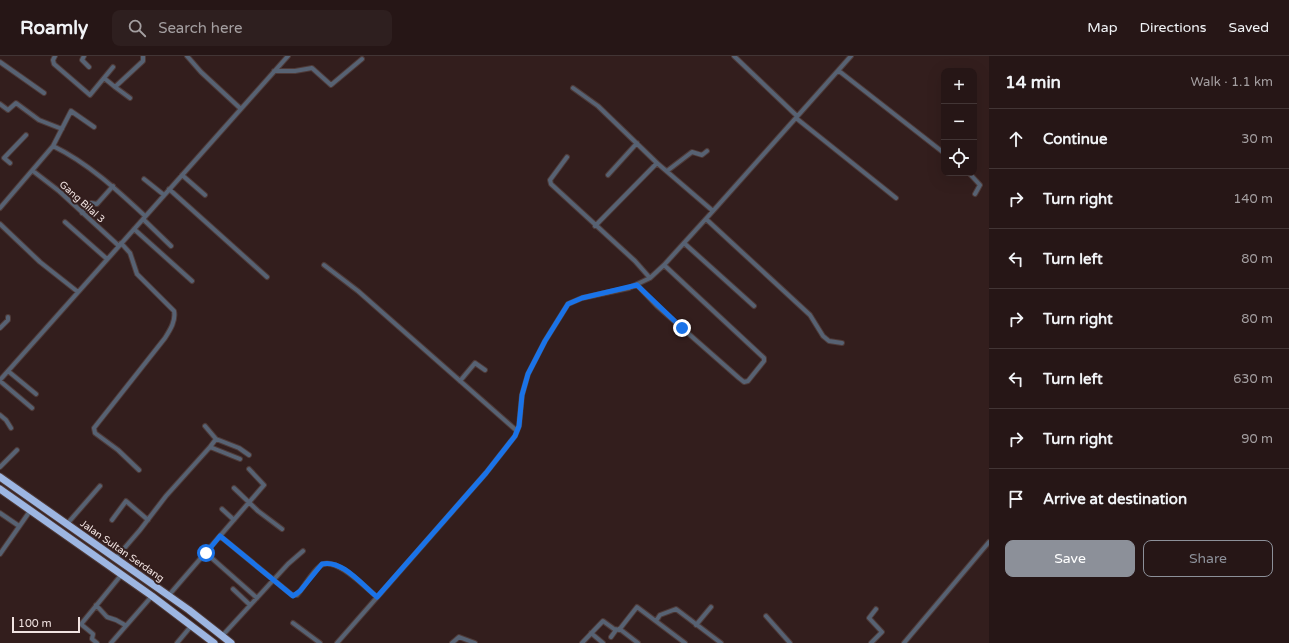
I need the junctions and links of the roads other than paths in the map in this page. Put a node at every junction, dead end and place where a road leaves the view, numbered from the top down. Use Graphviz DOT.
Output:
graph roads {
  1 [pos="55,56"];
  2 [pos="84,56"];
  3 [pos="143,56"];
  4 [pos="187,56"];
  5 [pos="288,56"];
  6 [pos="734,56"];
  7 [pos="851,56"];
  8 [pos="362,59"];
  9 [pos="0,62"];
  10 [pos="89,67"];
  11 [pos="113,67"];
  12 [pos="274,71"];
  13 [pos="839,71"];
  14 [pos="104,78"];
  15 [pos="115,87"];
  16 [pos="573,88"];
  17 [pos="44,93"];
  18 [pos="130,98"];
  19 [pos="0,104"];
  20 [pos="241,109"];
  21 [pos="796,117"];
  22 [pos="94,127"];
  23 [pos="62,131"];
  24 [pos="26,135"];
  25 [pos="638,143"];
  26 [pos="53,146"];
  27 [pos="707,151"];
  28 [pos="941,151"];
  29 [pos="0,155"];
  30 [pos="567,157"];
  31 [pos="4,158"];
  32 [pos="10,163"];
  33 [pos="657,163"];
  34 [pos="33,171"];
  35 [pos="667,171"];
  36 [pos="182,175"];
  37 [pos="608,175"];
  38 [pos="972,176"];
  39 [pos="144,179"];
  40 [pos="113,186"];
  41 [pos="169,190"];
  42 [pos="976,194"];
  43 [pos="164,195"];
  44 [pos="205,195"];
  45 [pos="896,198"];
  46 [pos="0,208"];
  47 [pos="713,211"];
  48 [pos="82,213"];
  49 [pos="144,218"];
  50 [pos="706,219"];
  51 [pos="65,222"];
  52 [pos="0,224"];
  53 [pos="595,226"];
  54 [pos="134,229"];
  55 [pos="684,243"];
  56 [pos="120,244"];
  57 [pos="171,246"];
  58 [pos="107,259"];
  59 [pos="324,265"];
  60 [pos="664,265"];
  61 [pos="268,278"];
  62 [pos="650,278"];
  63 [pos="192,281"];
  64 [pos="637,285"];
  65 [pos="78,292"];
  66 [pos="754,306"];
  67 [pos="8,317"];
  68 [pos="0,328"];
  69 [pos="842,343"];
  70 [pos="485,370"];
  71 [pos="8,371"];
  72 [pos="2,375"];
  73 [pos="0,381"];
  74 [pos="460,381"];
  75 [pos="36,394"];
  76 [pos="32,408"];
  77 [pos="0,415"];
  78 [pos="205,426"];
  79 [pos="10,428"];
  80 [pos="518,431"];
  81 [pos="216,439"];
  82 [pos="210,447"];
  83 [pos="239,448"];
  84 [pos="17,450"];
  85 [pos="249,455"];
  86 [pos="234,457"];
  87 [pos="240,459"];
  88 [pos="0,467"];
  89 [pos="249,469"];
  90 [pos="140,470"];
  91 [pos="0,477"];
  92 [pos="100,486"];
  93 [pos="234,488"];
  94 [pos="0,489"];
  95 [pos="27,496"];
  96 [pos="250,503"];
  97 [pos="21,504"];
  98 [pos="222,509"];
  99 [pos="30,511"];
  100 [pos="0,513"];
  101 [pos="112,520"];
  102 [pos="148,520"];
  103 [pos="234,520"];
  104 [pos="67,524"];
  105 [pos="19,526"];
  106 [pos="282,529"];
  107 [pos="220,536"];
  108 [pos="989,542"];
  109 [pos="302,551"];
  110 [pos="206,553"];
  111 [pos="0,554"];
  112 [pos="115,559"];
  113 [pos="122,574"];
  114 [pos="273,581"];
  115 [pos="233,589"];
  116 [pos="152,596"];
  117 [pos="169,596"];
  118 [pos="377,597"];
  119 [pos="257,598"];
  120 [pos="96,605"];
  121 [pos="250,605"];
  122 [pos="711,607"];
  123 [pos="876,609"];
  124 [pos="766,616"];
  125 [pos="656,620"];
  126 [pos="293,623"];
  127 [pos="125,625"];
  128 [pos="192,625"];
  129 [pos="696,625"];
  130 [pos="618,630"];
  131 [pos="591,633"];
  132 [pos="222,636"];
  133 [pos="612,637"];
  134 [pos="97,643"];
  135 [pos="111,643"];
  136 [pos="177,643"];
  137 [pos="214,643"];
  138 [pos="231,643"];
  139 [pos="320,643"];
  140 [pos="337,643"];
  141 [pos="452,643"];
  142 [pos="475,643"];
  143 [pos="582,643"];
  144 [pos="603,643"];
  145 [pos="638,643"];
  146 [pos="685,643"];
  147 [pos="721,643"];
  148 [pos="790,643"];
  149 [pos="871,643"];
  150 [pos="904,643"];
  1 -- 14 [label="street"];
  2 -- 10 [label="street"];
  3 -- 15 [label="street"];
  4 -- 20 [label="street"];
  5 -- 12 [label="street"];
  6 -- 21 [label="street"];
  7 -- 13 [label="street"];
  8 -- 12 [label="street"];
  9 -- 17 [label="street"];
  11 -- 14 [label="street"];
  12 -- 20 [label="street"];
  13 -- 21 [label="street"];
  13 -- 28 [label="street"];
  14 -- 15 [label="street"];
  15 -- 18 [label="street"];
  16 -- 25 [label="street"];
  19 -- 23 [label="street"];
  20 -- 36 [label="street"];
  21 -- 45 [label="street"];
  21 -- 47 [label="street"];
  22 -- 23 [label="street"];
  23 -- 26 [label="street"];
  24 -- 31 [label="street"];
  25 -- 33 [label="street"];
  25 -- 37 [label="street"];
  26 -- 34 [label="street"];
  26 -- 40 [label="street"];
  27 -- 35 [label="street"];
  29 -- 31 [label="street"];
  30 -- 53 [label="street"];
  31 -- 32 [label="street"];
  33 -- 35 [label="street"];
  33 -- 53 [label="street"];
  34 -- 46 [label="street"];
  34 -- 48 [label="street, Gang Bilal 3"];
  35 -- 47 [label="street"];
  36 -- 41 [label="street"];
  36 -- 44 [label="street"];
  38 -- 42 [label="street"];
  39 -- 43 [label="street"];
  40 -- 48 [label="street"];
  40 -- 49 [label="street"];
  41 -- 43 [label="street"];
  41 -- 61 [label="street"];
  43 -- 49 [label="street"];
  47 -- 50 [label="street"];
  48 -- 56 [label="street, Gang Bilal 3"];
  49 -- 54 [label="street"];
  49 -- 57 [label="street"];
  50 -- 55 [label="street"];
  50 -- 69 [label="street"];
  51 -- 58 [label="street"];
  52 -- 65 [label="street"];
  53 -- 62 [label="street"];
  54 -- 56 [label="street"];
  54 -- 63 [label="street"];
  55 -- 60 [label="street"];
  55 -- 66 [label="street"];
  56 -- 58 [label="street"];
  56 -- 90 [label="street, Gang Bilal 3"];
  58 -- 65 [label="street"];
  59 -- 74 [label="street"];
  60 -- 62 [label="street"];
  60 -- 64 [label="street"];
  62 -- 64 [label="street"];
  64 -- 80 [label="street"];
  65 -- 71 [label="street"];
  67 -- 68 [label="street"];
  70 -- 74 [label="street"];
  71 -- 72 [label="street"];
  71 -- 75 [label="street"];
  72 -- 73 [label="street"];
  73 -- 76 [label="street"];
  74 -- 80 [label="street"];
  77 -- 79 [label="street"];
  78 -- 81 [label="street"];
  80 -- 118 [label="street"];
  81 -- 82 [label="street"];
  81 -- 83 [label="street"];
  82 -- 86 [label="street"];
  82 -- 102 [label="street"];
  83 -- 85 [label="street"];
  83 -- 86 [label="street"];
  84 -- 88 [label="street"];
  86 -- 87 [label="street"];
  89 -- 96 [label="street"];
  91 -- 95 [label="highway, Jalan Sultan Serdang"];
  92 -- 104 [label="street"];
  93 -- 96 [label="street"];
  94 -- 97 [label="highway, Jalan Sultan Serdang"];
  95 -- 97 [label="highway"];
  95 -- 104 [label="highway, Jalan Sultan Serdang"];
  96 -- 103 [label="street"];
  96 -- 106 [label="street"];
  97 -- 99 [label="highway, Jalan Sultan Serdang"];
  98 -- 103 [label="street"];
  99 -- 105 [label="street"];
  99 -- 113 [label="highway, Jalan Sultan Serdang"];
  100 -- 105 [label="street"];
  101 -- 102 [label="street"];
  102 -- 112 [label="street"];
  103 -- 107 [label="street"];
  104 -- 112 [label="highway, Jalan Sultan Serdang"];
  105 -- 111 [label="street"];
  107 -- 110 [label="street"];
  107 -- 114 [label="street"];
  108 -- 150 [label="street"];
  109 -- 114 [label="street"];
  110 -- 117 [label="street"];
  110 -- 119 [label="street"];
  112 -- 117 [label="highway, Jalan Sultan Serdang"];
  113 -- 116 [label="highway, Jalan Sultan Serdang"];
  113 -- 120 [label="street"];
  114 -- 118 [label="street"];
  114 -- 119 [label="street"];
  115 -- 121 [label="street"];
  116 -- 127 [label="street"];
  116 -- 128 [label="highway, Jalan Sultan Serdang"];
  117 -- 132 [label="highway, Jalan Sultan Serdang"];
  118 -- 140 [label="street"];
  119 -- 121 [label="street"];
  120 -- 127 [label="street"];
  120 -- 134 [label="street"];
  121 -- 132 [label="street"];
  122 -- 129 [label="street"];
  123 -- 149 [label="street"];
  124 -- 148 [label="street"];
  125 -- 129 [label="street"];
  125 -- 130 [label="street"];
  125 -- 146 [label="street"];
  126 -- 139 [label="street"];
  127 -- 135 [label="street"];
  128 -- 136 [label="street"];
  128 -- 137 [label="highway, Jalan Sultan Serdang"];
  129 -- 147 [label="street"];
  130 -- 131 [label="street"];
  130 -- 133 [label="street"];
  130 -- 145 [label="street"];
  131 -- 143 [label="street"];
  131 -- 144 [label="street"];
  132 -- 138 [label="highway, Jalan Sultan Serdang"];
  141 -- 142 [label="street"];
}
